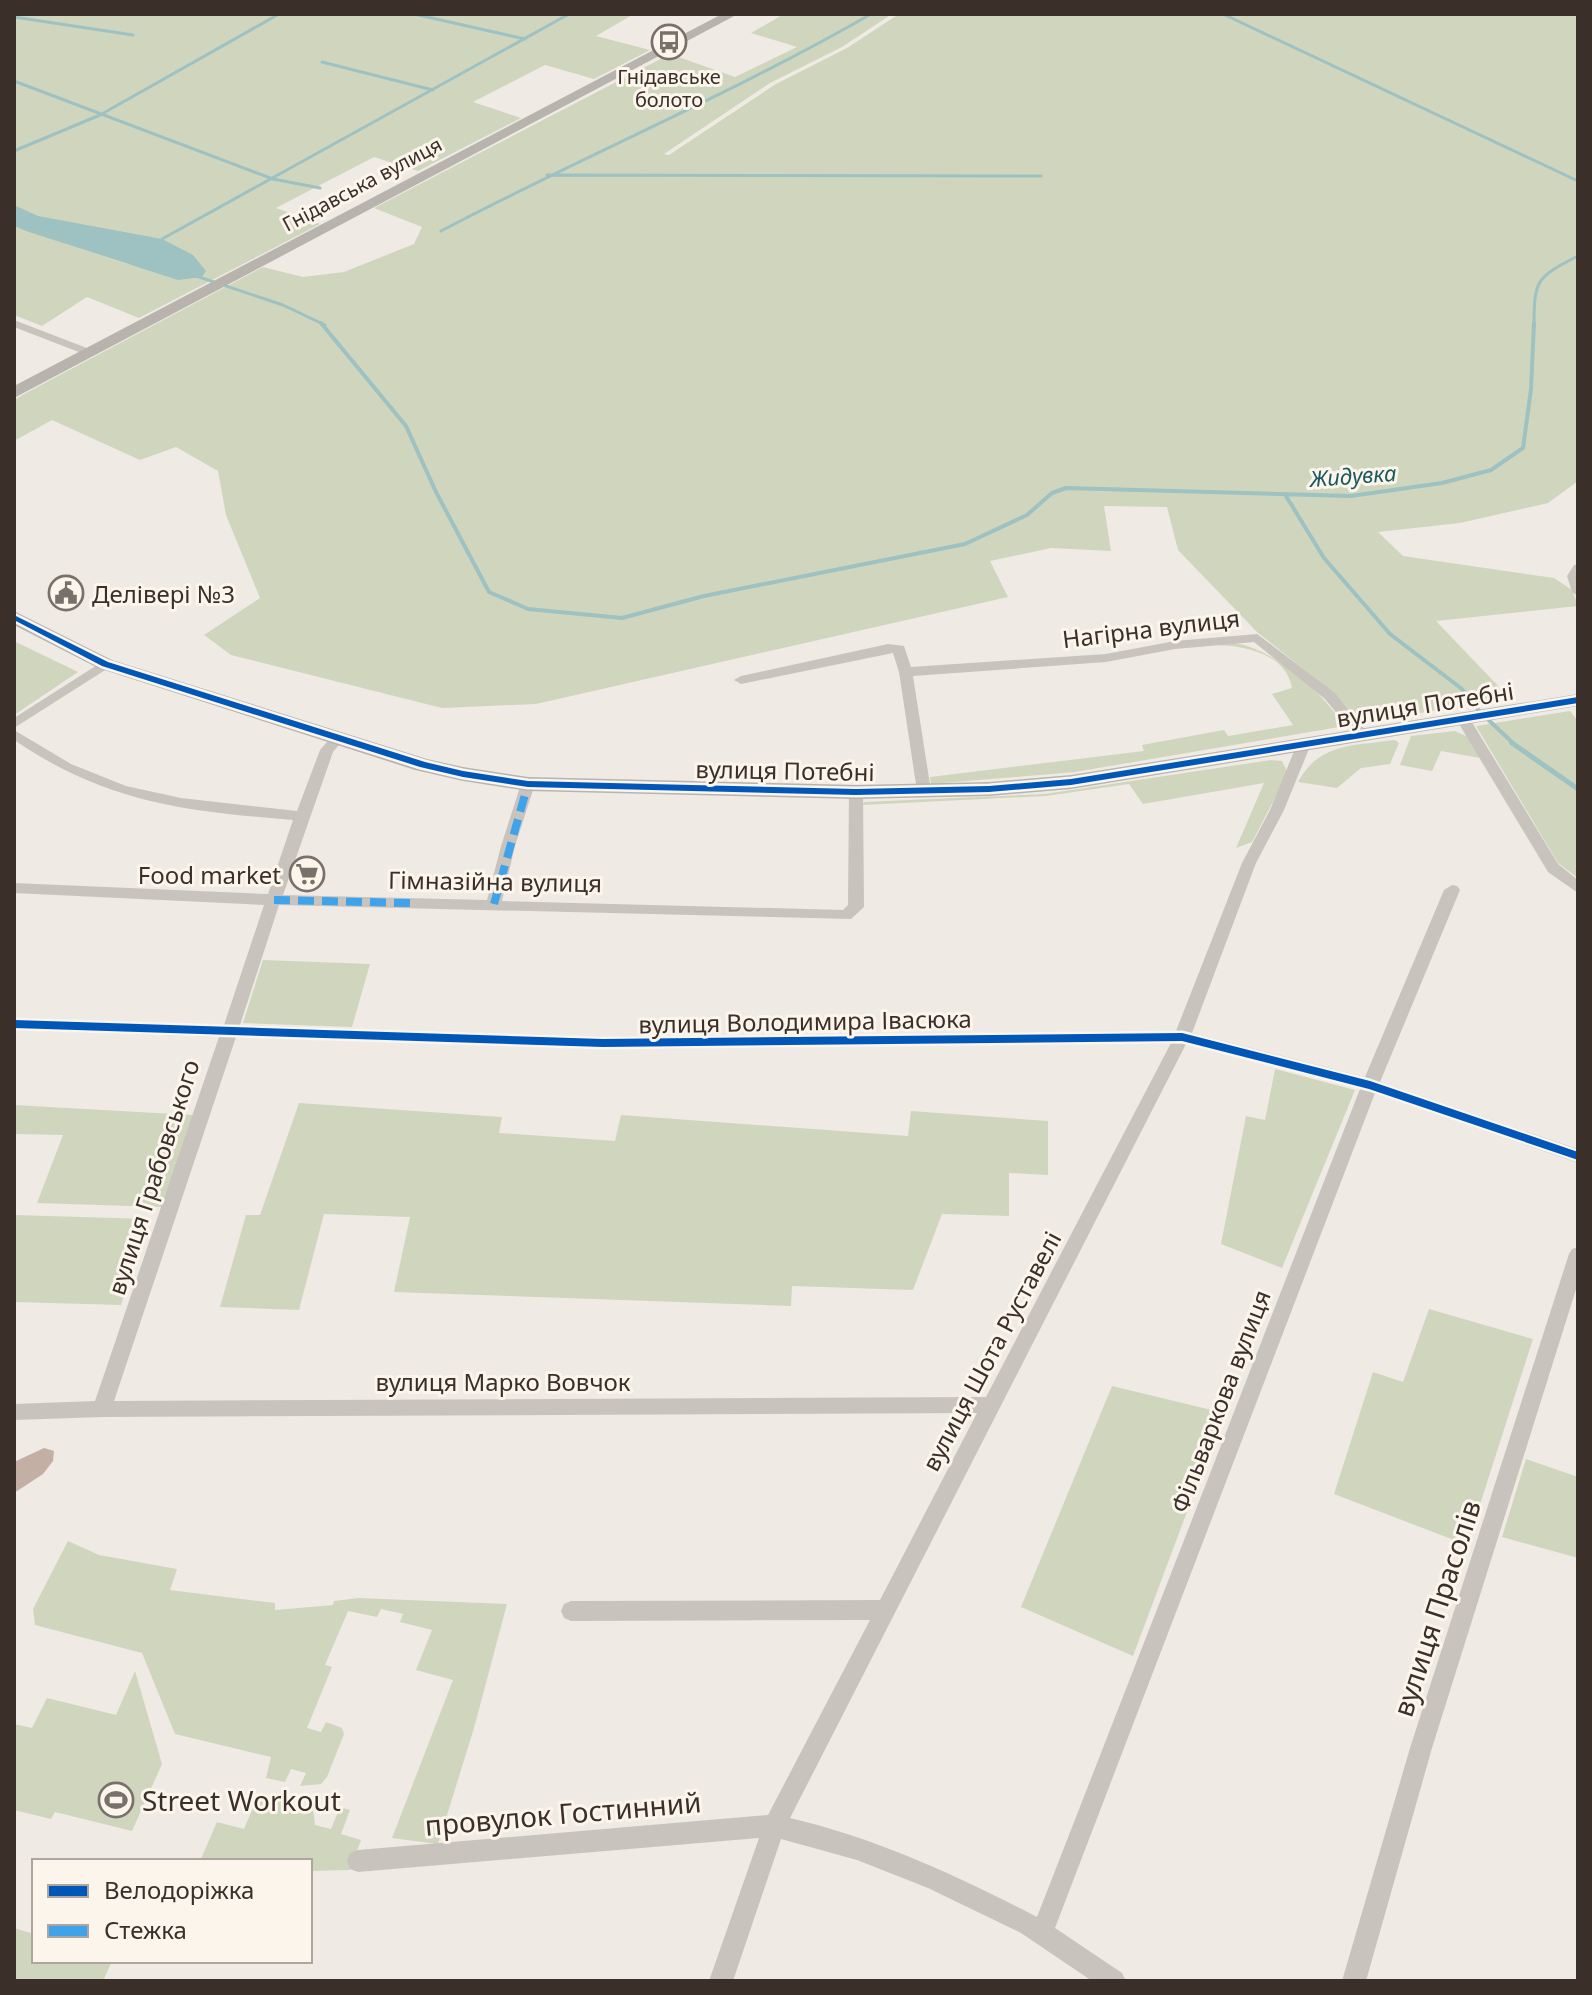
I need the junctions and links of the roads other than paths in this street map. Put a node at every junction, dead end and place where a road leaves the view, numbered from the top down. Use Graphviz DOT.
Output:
graph roads {
  1 [pos="732,14"];
  2 [pos="14,323"];
  3 [pos="88,352"];
  4 [pos="14,393"];
  5 [pos="1578,568"];
  6 [pos="1578,592"];
  7 [pos="14,617"];
  8 [pos="105,664"];
  9 [pos="906,672"];
  10 [pos="741,680"];
  11 [pos="1578,700"];
  12 [pos="1468,718"];
  13 [pos="14,724"];
  14 [pos="14,734"];
  15 [pos="1362,735"];
  16 [pos="338,738"];
  17 [pos="1304,744"];
  18 [pos="528,784"];
  19 [pos="924,791"];
  20 [pos="856,792"];
  21 [pos="302,816"];
  22 [pos="14,888"];
  23 [pos="1578,888"];
  24 [pos="1452,890"];
  25 [pos="274,900"];
  26 [pos="494,904"];
  27 [pos="14,1024"];
  28 [pos="227,1031"];
  29 [pos="1182,1037"];
  30 [pos="1370,1085"];
  31 [pos="1578,1156"];
  32 [pos="1578,1254"];
  33 [pos="993,1405"];
  34 [pos="102,1409"];
  35 [pos="14,1412"];
  36 [pos="884,1610"];
  37 [pos="571,1611"];
  38 [pos="774,1826"];
  39 [pos="358,1861"];
  40 [pos="1042,1933"];
  41 [pos="721,1981"];
  42 [pos="1114,1981"];
  43 [pos="1354,1981"];
  1 -- 3 [label="street, Гнідавська вулиця"];
  2 -- 3 [label="street"];
  3 -- 4 [label="street, Гнідавська вулиця"];
  5 -- 6 [label="street"];
  7 -- 8 [label="street, вулиця Потебні"];
  8 -- 13 [label="street"];
  8 -- 16 [label="street, вулиця Потебні"];
  9 -- 10 [label="street"];
  9 -- 15 [label="street, Нагірна вулиця"];
  9 -- 19 [label="street"];
  11 -- 12 [label="street, вулиця Потебні"];
  12 -- 15 [label="street, вулиця Потебні"];
  12 -- 23 [label="street"];
  14 -- 21 [label="street"];
  15 -- 17 [label="street, вулиця Потебні"];
  16 -- 18 [label="street, вулиця Потебні"];
  16 -- 21 [label="street, вулиця Грабовського"];
  17 -- 19 [label="street, вулиця Потебні"];
  17 -- 29 [label="street, вулиця Шота Руставелі"];
  18 -- 20 [label="street, вулиця Потебні"];
  18 -- 26 [label="street"];
  19 -- 20 [label="street, вулиця Потебні"];
  20 -- 26 [label="street, Гімназійна вулиця"];
  21 -- 25 [label="street, вулиця Грабовського"];
  22 -- 25 [label="street, Гімназійна вулиця"];
  24 -- 30 [label="street, Фільваркова вулиця"];
  25 -- 26 [label="street, Гімназійна вулиця"];
  25 -- 28 [label="street, вулиця Грабовського"];
  27 -- 28 [label="street, вулиця Володимира Івасюка"];
  28 -- 29 [label="street, вулиця Володимира Івасюка"];
  28 -- 34 [label="street, вулиця Грабовського"];
  29 -- 30 [label="street, вулиця Володимира Івасюка"];
  29 -- 33 [label="street, вулиця Шота Руставелі"];
  30 -- 31 [label="street, вулиця Володимира Івасюка"];
  30 -- 40 [label="street, Фільваркова вулиця"];
  32 -- 43 [label="street, вулиця Прасолів"];
  33 -- 34 [label="street, вулиця Марко Вовчок"];
  33 -- 36 [label="street, вулиця Шота Руставелі"];
  34 -- 35 [label="street, вулиця Марко Вовчок"];
  36 -- 37 [label="street"];
  36 -- 38 [label="street, вулиця Шота Руставелі"];
  38 -- 39 [label="street, провулок Гостинний"];
  38 -- 40 [label="street, провулок Гостинний"];
  38 -- 41 [label="street, вулиця Шота Руставелі"];
  40 -- 42 [label="street, провулок Гостинний"];
}
